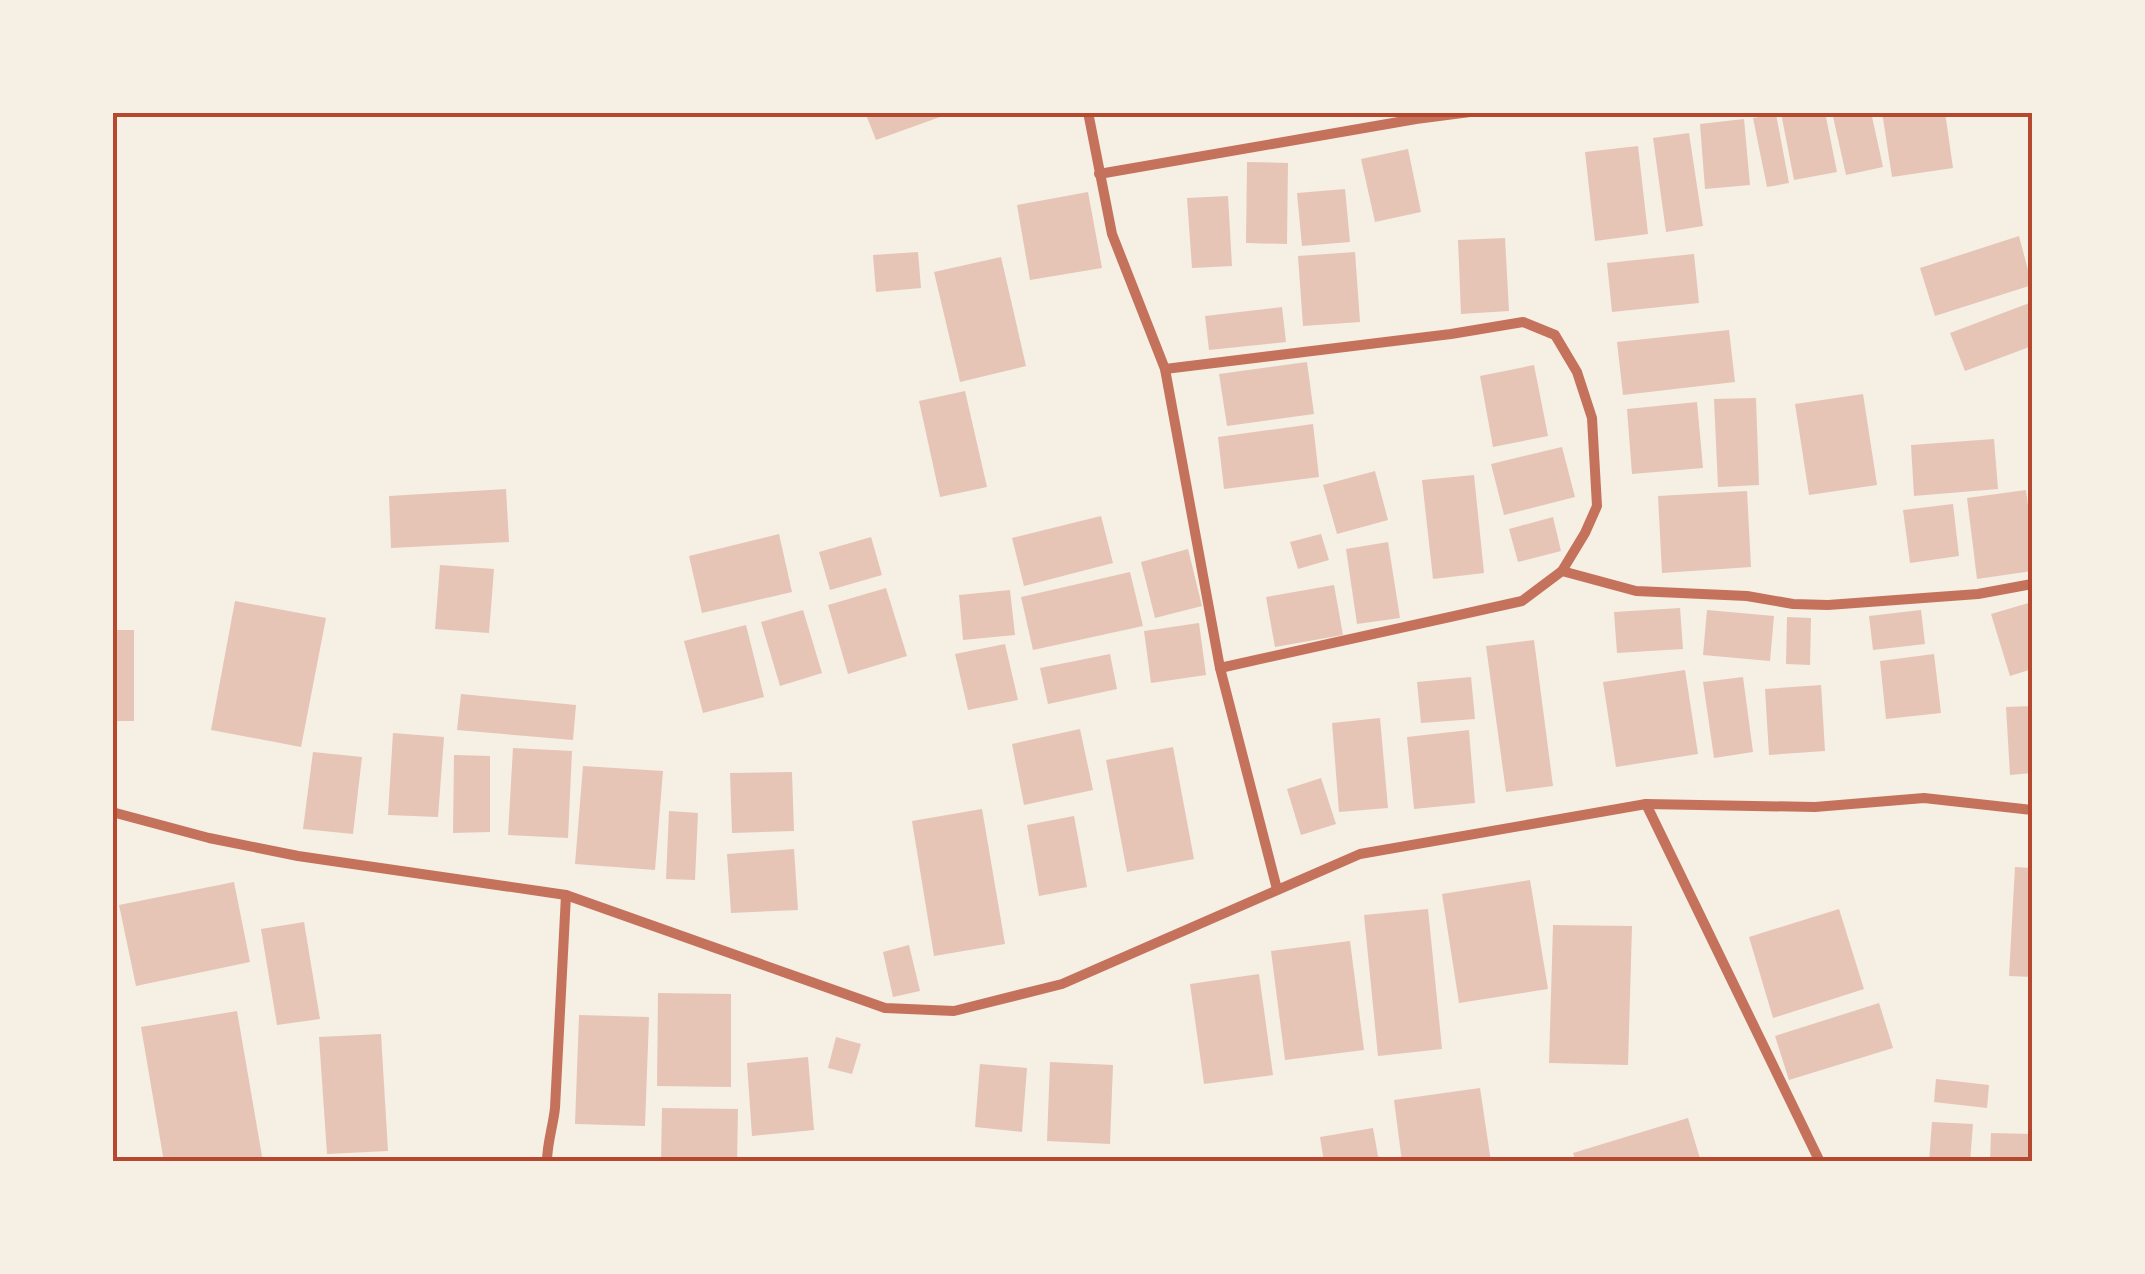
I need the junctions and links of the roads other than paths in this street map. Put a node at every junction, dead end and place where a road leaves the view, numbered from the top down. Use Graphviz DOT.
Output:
graph roads {
  1 [pos="1088,112"];
  2 [pos="1470,112"];
  3 [pos="1099,174"];
  4 [pos="1165,369"];
  5 [pos="1562,572"];
  6 [pos="2032,584"];
  7 [pos="1220,668"];
  8 [pos="1646,804"];
  9 [pos="2032,810"];
  10 [pos="112,812"];
  11 [pos="1276,888"];
  12 [pos="566,895"];
  13 [pos="546,1162"];
  14 [pos="1820,1162"];
  1 -- 3 [label="street"];
  2 -- 3 [label="street"];
  3 -- 4 [label="street"];
  4 -- 5 [label="street"];
  4 -- 7 [label="street"];
  5 -- 6 [label="street"];
  5 -- 7 [label="street"];
  7 -- 11 [label="street"];
  8 -- 9 [label="street"];
  8 -- 11 [label="street"];
  8 -- 14 [label="street"];
  10 -- 12 [label="street"];
  11 -- 12 [label="street"];
  12 -- 13 [label="street"];
}
